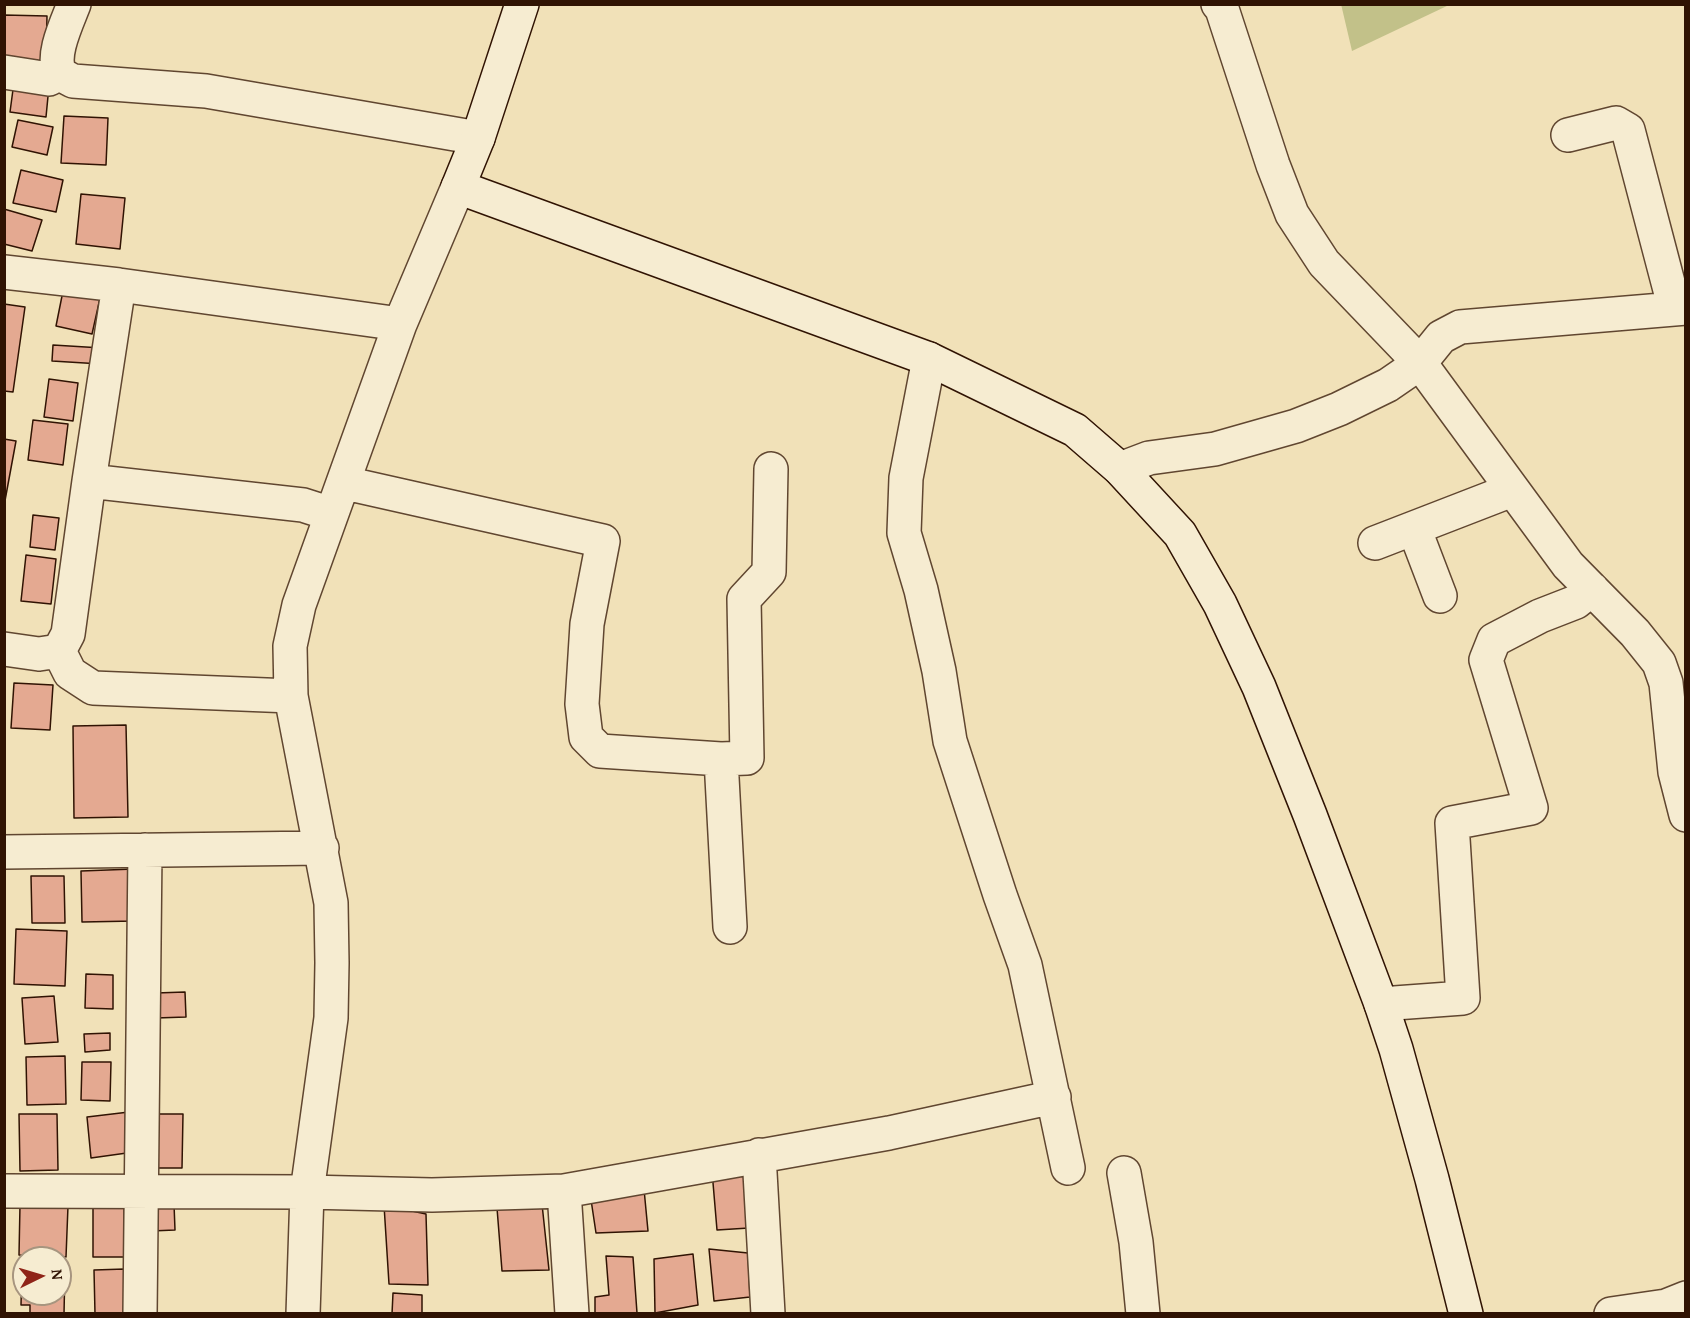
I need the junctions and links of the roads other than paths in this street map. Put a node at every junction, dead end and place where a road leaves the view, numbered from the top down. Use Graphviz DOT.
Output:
graph roads {
  1 [pos="74,4"];
  2 [pos="522,4"];
  3 [pos="1218,4"];
  4 [pos="4,72"];
  5 [pos="60,73"];
  6 [pos="1568,135"];
  7 [pos="478,138"];
  8 [pos="458,187"];
  9 [pos="4,272"];
  10 [pos="119,285"];
  11 [pos="1680,308"];
  12 [pos="400,324"];
  13 [pos="929,359"];
  14 [pos="1420,363"];
  15 [pos="771,469"];
  16 [pos="1120,470"];
  17 [pos="89,481"];
  18 [pos="345,483"];
  19 [pos="1512,490"];
  20 [pos="331,514"];
  21 [pos="1414,528"];
  22 [pos="1375,543"];
  23 [pos="1592,589"];
  24 [pos="1440,596"];
  25 [pos="4,649"];
  26 [pos="59,651"];
  27 [pos="291,696"];
  28 [pos="721,759"];
  29 [pos="1686,814"];
  30 [pos="322,848"];
  31 [pos="146,850"];
  32 [pos="4,852"];
  33 [pos="730,927"];
  34 [pos="1381,1004"];
  35 [pos="1054,1097"];
  36 [pos="759,1155"];
  37 [pos="1068,1168"];
  38 [pos="1124,1173"];
  39 [pos="4,1191"];
  40 [pos="142,1191"];
  41 [pos="564,1191"];
  42 [pos="307,1192"];
  43 [pos="1686,1298"];
  44 [pos="140,1314"];
  45 [pos="303,1314"];
  46 [pos="572,1314"];
  47 [pos="768,1314"];
  48 [pos="1143,1314"];
  49 [pos="1466,1314"];
  50 [pos="1611,1314"];
  1 -- 5 [label="street"];
  2 -- 7 [label="street"];
  3 -- 14 [label="street"];
  4 -- 5 [label="street"];
  5 -- 7 [label="street"];
  6 -- 11 [label="street"];
  7 -- 8 [label="street"];
  8 -- 12 [label="street"];
  8 -- 13 [label="street"];
  9 -- 10 [label="street"];
  10 -- 12 [label="street"];
  10 -- 17 [label="street"];
  11 -- 14 [label="street"];
  12 -- 18 [label="street"];
  13 -- 16 [label="street"];
  13 -- 35 [label="street"];
  14 -- 16 [label="street"];
  14 -- 19 [label="street"];
  15 -- 28 [label="street"];
  16 -- 34 [label="street"];
  17 -- 20 [label="street"];
  17 -- 26 [label="street"];
  18 -- 20 [label="street"];
  18 -- 28 [label="street"];
  19 -- 21 [label="street"];
  19 -- 23 [label="street"];
  20 -- 27 [label="street"];
  21 -- 22 [label="street"];
  21 -- 24 [label="street"];
  23 -- 29 [label="street"];
  23 -- 34 [label="street"];
  25 -- 26 [label="street"];
  26 -- 27 [label="street"];
  27 -- 30 [label="street"];
  28 -- 33 [label="street"];
  30 -- 31 [label="street"];
  30 -- 42 [label="street"];
  31 -- 32 [label="street"];
  31 -- 40 [label="street"];
  34 -- 49 [label="street"];
  35 -- 36 [label="street"];
  35 -- 37 [label="street"];
  36 -- 41 [label="street"];
  36 -- 47 [label="street"];
  38 -- 48 [label="street"];
  39 -- 40 [label="street"];
  40 -- 42 [label="street"];
  40 -- 44 [label="street"];
  41 -- 42 [label="street"];
  41 -- 46 [label="street"];
  42 -- 45 [label="street"];
  43 -- 50 [label="street"];
}
